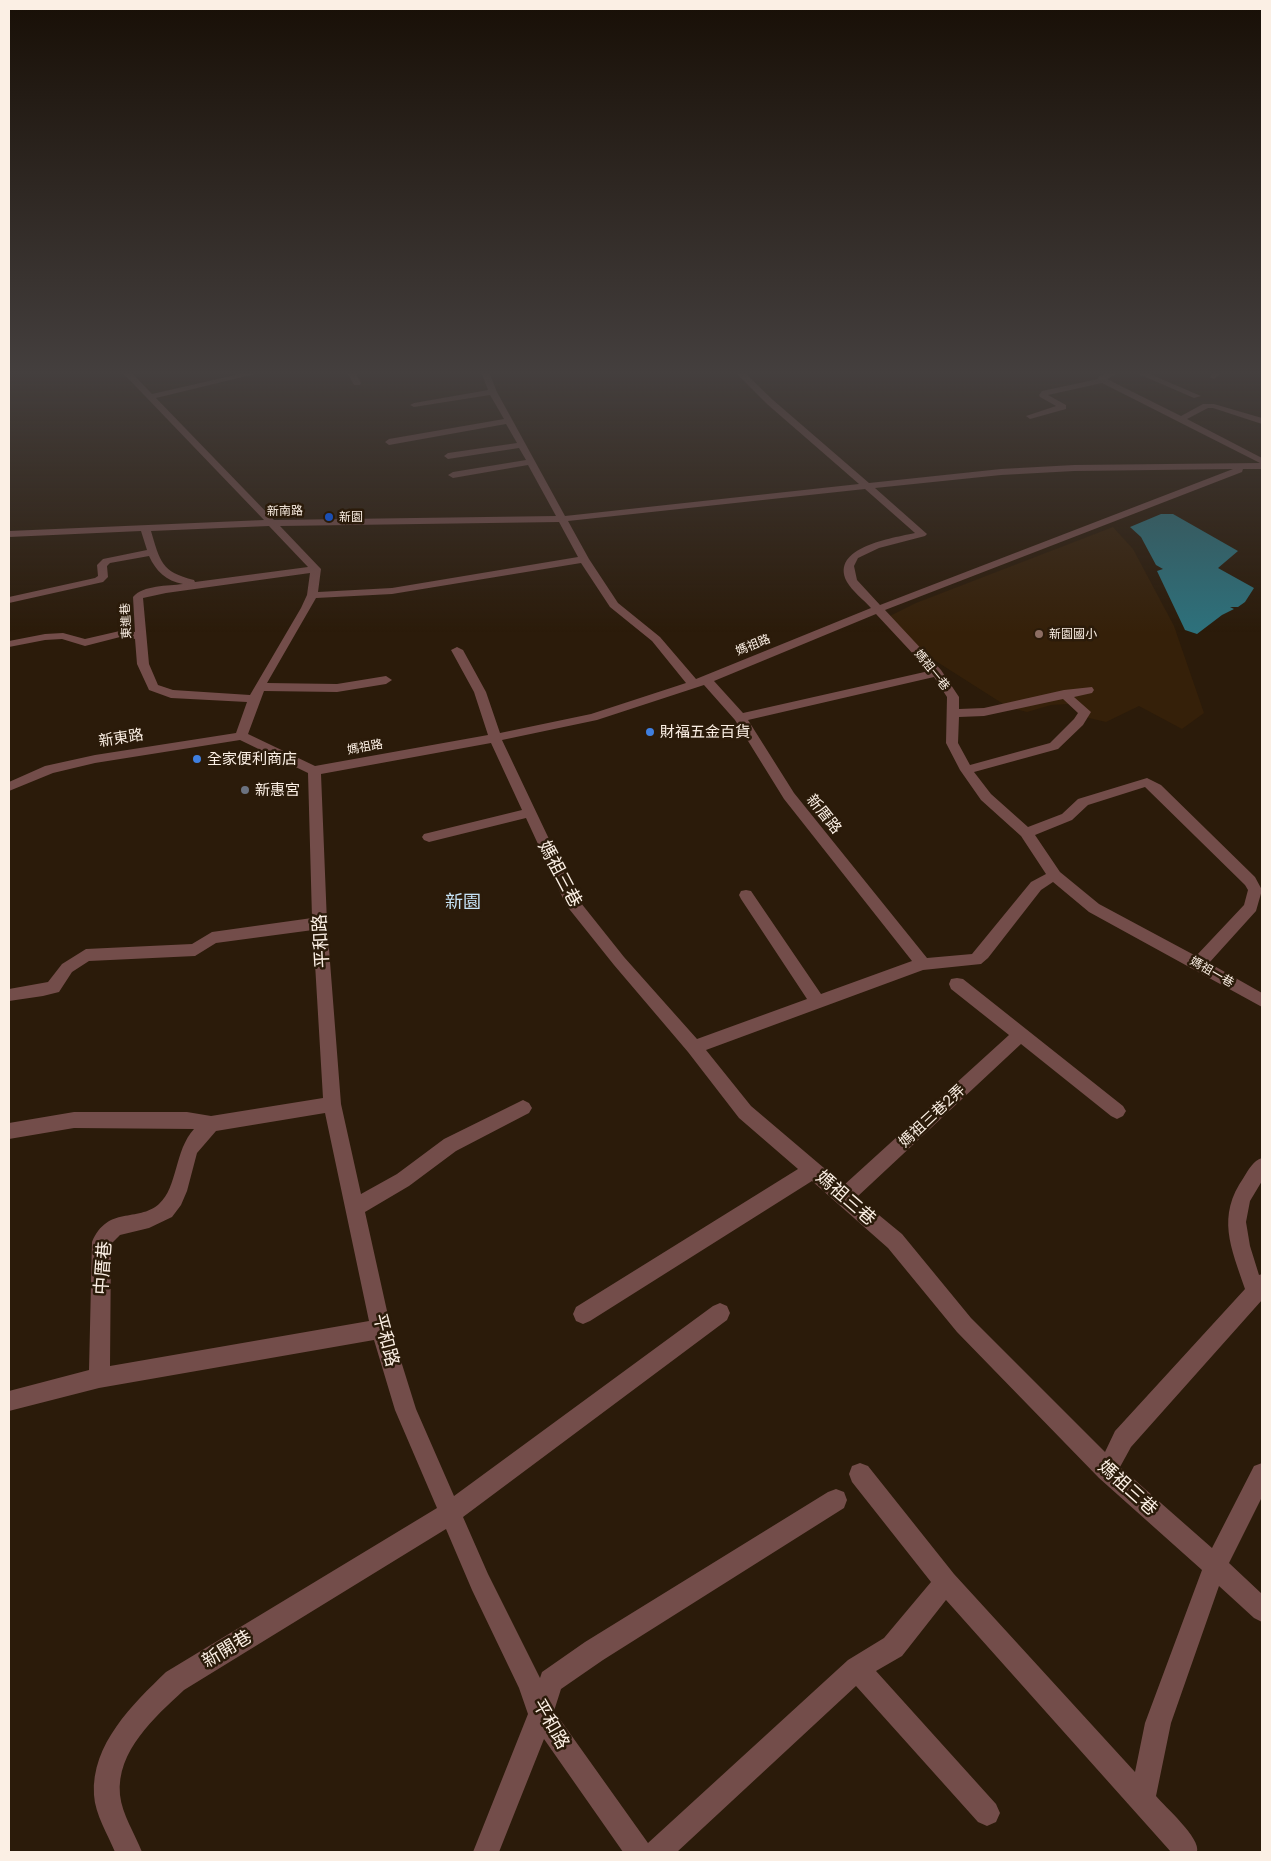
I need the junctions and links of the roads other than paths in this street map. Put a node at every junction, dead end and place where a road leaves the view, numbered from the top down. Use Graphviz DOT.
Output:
graph roads {
  1 [pos="211,459"];
  2 [pos="529,459"];
  3 [pos="835,459"];
  4 [pos="531,462"];
  5 [pos="1262,462"];
  6 [pos="1249,466"];
  7 [pos="452,475"];
  8 [pos="866,486"];
  9 [pos="563,519"];
  10 [pos="274,523"];
  11 [pos="144,528"];
  12 [pos="9,534"];
  13 [pos="152,552"];
  14 [pos="584,558"];
  15 [pos="316,569"];
  16 [pos="199,583"];
  17 [pos="312,594"];
  18 [pos="9,600"];
  19 [pos="878,608"];
  20 [pos="140,636"];
  21 [pos="9,644"];
  22 [pos="457,650"];
  23 [pos="937,673"];
  24 [pos="386,680"];
  25 [pos="706,680"];
  26 [pos="693,684"];
  27 [pos="1088,690"];
  28 [pos="257,693"];
  29 [pos="1064,694"];
  30 [pos="953,713"];
  31 [pos="740,718"];
  32 [pos="241,736"];
  33 [pos="495,738"];
  34 [pos="314,770"];
  35 [pos="966,770"];
  36 [pos="9,787"];
  37 [pos="529,813"];
  38 [pos="1026,833"];
  39 [pos="428,837"];
  40 [pos="1055,876"];
  41 [pos="746,895"];
  42 [pos="320,923"];
  43 [pos="923,964"];
  44 [pos="1198,964"];
  45 [pos="956,984"];
  46 [pos="9,996"];
  47 [pos="1262,1001"];
  48 [pos="818,1002"];
  49 [pos="1020,1035"];
  50 [pos="694,1047"];
  51 [pos="332,1104"];
  52 [pos="523,1108"];
  53 [pos="1117,1111"];
  54 [pos="211,1124"];
  55 [pos="9,1131"];
  56 [pos="1262,1166"];
  57 [pos="813,1170"];
  58 [pos="844,1197"];
  59 [pos="354,1208"];
  60 [pos="1259,1289"];
  61 [pos="720,1313"];
  62 [pos="583,1314"];
  63 [pos="381,1329"];
  64 [pos="99,1378"];
  65 [pos="9,1401"];
  66 [pos="1107,1470"];
  67 [pos="860,1474"];
  68 [pos="1262,1474"];
  69 [pos="836,1500"];
  70 [pos="450,1513"];
  71 [pos="1215,1566"];
  72 [pos="946,1582"];
  73 [pos="1262,1610"];
  74 [pos="857,1669"];
  75 [pos="541,1714"];
  76 [pos="1142,1798"];
  77 [pos="987,1813"];
  78 [pos="129,1852"];
  79 [pos="486,1852"];
  80 [pos="639,1852"];
  81 [pos="658,1852"];
  82 [pos="1184,1852"];
  1 -- 10 [label="street"];
  2 -- 4 [label="street"];
  3 -- 8 [label="street, 媽祖一巷"];
  4 -- 7 [label="street"];
  4 -- 9 [label="street"];
  5 -- 6 [label="street, 媽祖路"];
  6 -- 8 [label="street, 新南路"];
  6 -- 19 [label="street, 媽祖路"];
  8 -- 9 [label="street, 新南路"];
  8 -- 19 [label="street, 媽祖一巷"];
  9 -- 10 [label="street, 新南路"];
  9 -- 14 [label="street"];
  10 -- 11 [label="street, 新南路"];
  10 -- 15 [label="street"];
  11 -- 12 [label="street, 新南路"];
  11 -- 13 [label="street"];
  13 -- 16 [label="street"];
  13 -- 18 [label="street"];
  14 -- 17 [label="street"];
  14 -- 26 [label="street"];
  15 -- 16 [label="street, 東進巷"];
  15 -- 17 [label="street"];
  16 -- 20 [label="street, 東進巷"];
  17 -- 28 [label="street"];
  19 -- 23 [label="street, 媽祖一巷"];
  19 -- 25 [label="street, 媽祖路"];
  20 -- 21 [label="street"];
  20 -- 28 [label="street, 東進巷"];
  22 -- 33 [label="street, 媽祖三巷"];
  23 -- 30 [label="street, 媽祖一巷"];
  23 -- 31 [label="street"];
  24 -- 28 [label="street, 東進巷"];
  25 -- 26 [label="street, 媽祖路"];
  25 -- 31 [label="street, 新厝路"];
  26 -- 33 [label="street, 媽祖路"];
  27 -- 29 [label="street"];
  28 -- 32 [label="street"];
  29 -- 30 [label="street"];
  29 -- 35 [label="street"];
  30 -- 35 [label="street, 媽祖一巷"];
  31 -- 43 [label="street, 新厝路"];
  32 -- 34 [label="street"];
  32 -- 36 [label="street, 新東路"];
  33 -- 34 [label="street, 媽祖路"];
  33 -- 37 [label="street, 媽祖三巷"];
  34 -- 42 [label="street, 平和路"];
  35 -- 38 [label="street, 媽祖一巷"];
  37 -- 39 [label="street"];
  37 -- 50 [label="street, 媽祖三巷"];
  38 -- 40 [label="street, 媽祖一巷"];
  38 -- 44 [label="street"];
  40 -- 43 [label="street"];
  40 -- 44 [label="street, 媽祖一巷"];
  41 -- 48 [label="street"];
  42 -- 46 [label="street"];
  42 -- 51 [label="street, 平和路"];
  43 -- 48 [label="street"];
  44 -- 47 [label="street, 媽祖一巷"];
  45 -- 49 [label="street"];
  48 -- 50 [label="street"];
  49 -- 53 [label="street"];
  49 -- 58 [label="street, 媽祖三巷2弄"];
  50 -- 57 [label="street, 媽祖三巷"];
  51 -- 54 [label="street"];
  51 -- 59 [label="street, 平和路"];
  52 -- 59 [label="street"];
  54 -- 55 [label="street"];
  54 -- 64 [label="street, 中厝巷"];
  56 -- 60 [label="street"];
  57 -- 58 [label="street, 媽祖三巷"];
  57 -- 62 [label="street"];
  58 -- 66 [label="street, 媽祖三巷"];
  59 -- 63 [label="street, 平和路"];
  60 -- 66 [label="street"];
  61 -- 70 [label="street, 新開巷"];
  63 -- 64 [label="street"];
  63 -- 70 [label="street, 平和路"];
  64 -- 65 [label="street"];
  66 -- 71 [label="street, 媽祖三巷"];
  67 -- 72 [label="street"];
  68 -- 71 [label="street"];
  69 -- 75 [label="street"];
  70 -- 75 [label="street, 平和路"];
  70 -- 78 [label="street, 新開巷"];
  71 -- 73 [label="street, 媽祖三巷"];
  71 -- 76 [label="street"];
  72 -- 74 [label="street"];
  72 -- 76 [label="street"];
  74 -- 77 [label="street"];
  74 -- 81 [label="street"];
  75 -- 79 [label="street"];
  75 -- 80 [label="street, 平和路"];
  76 -- 82 [label="street"];
}
